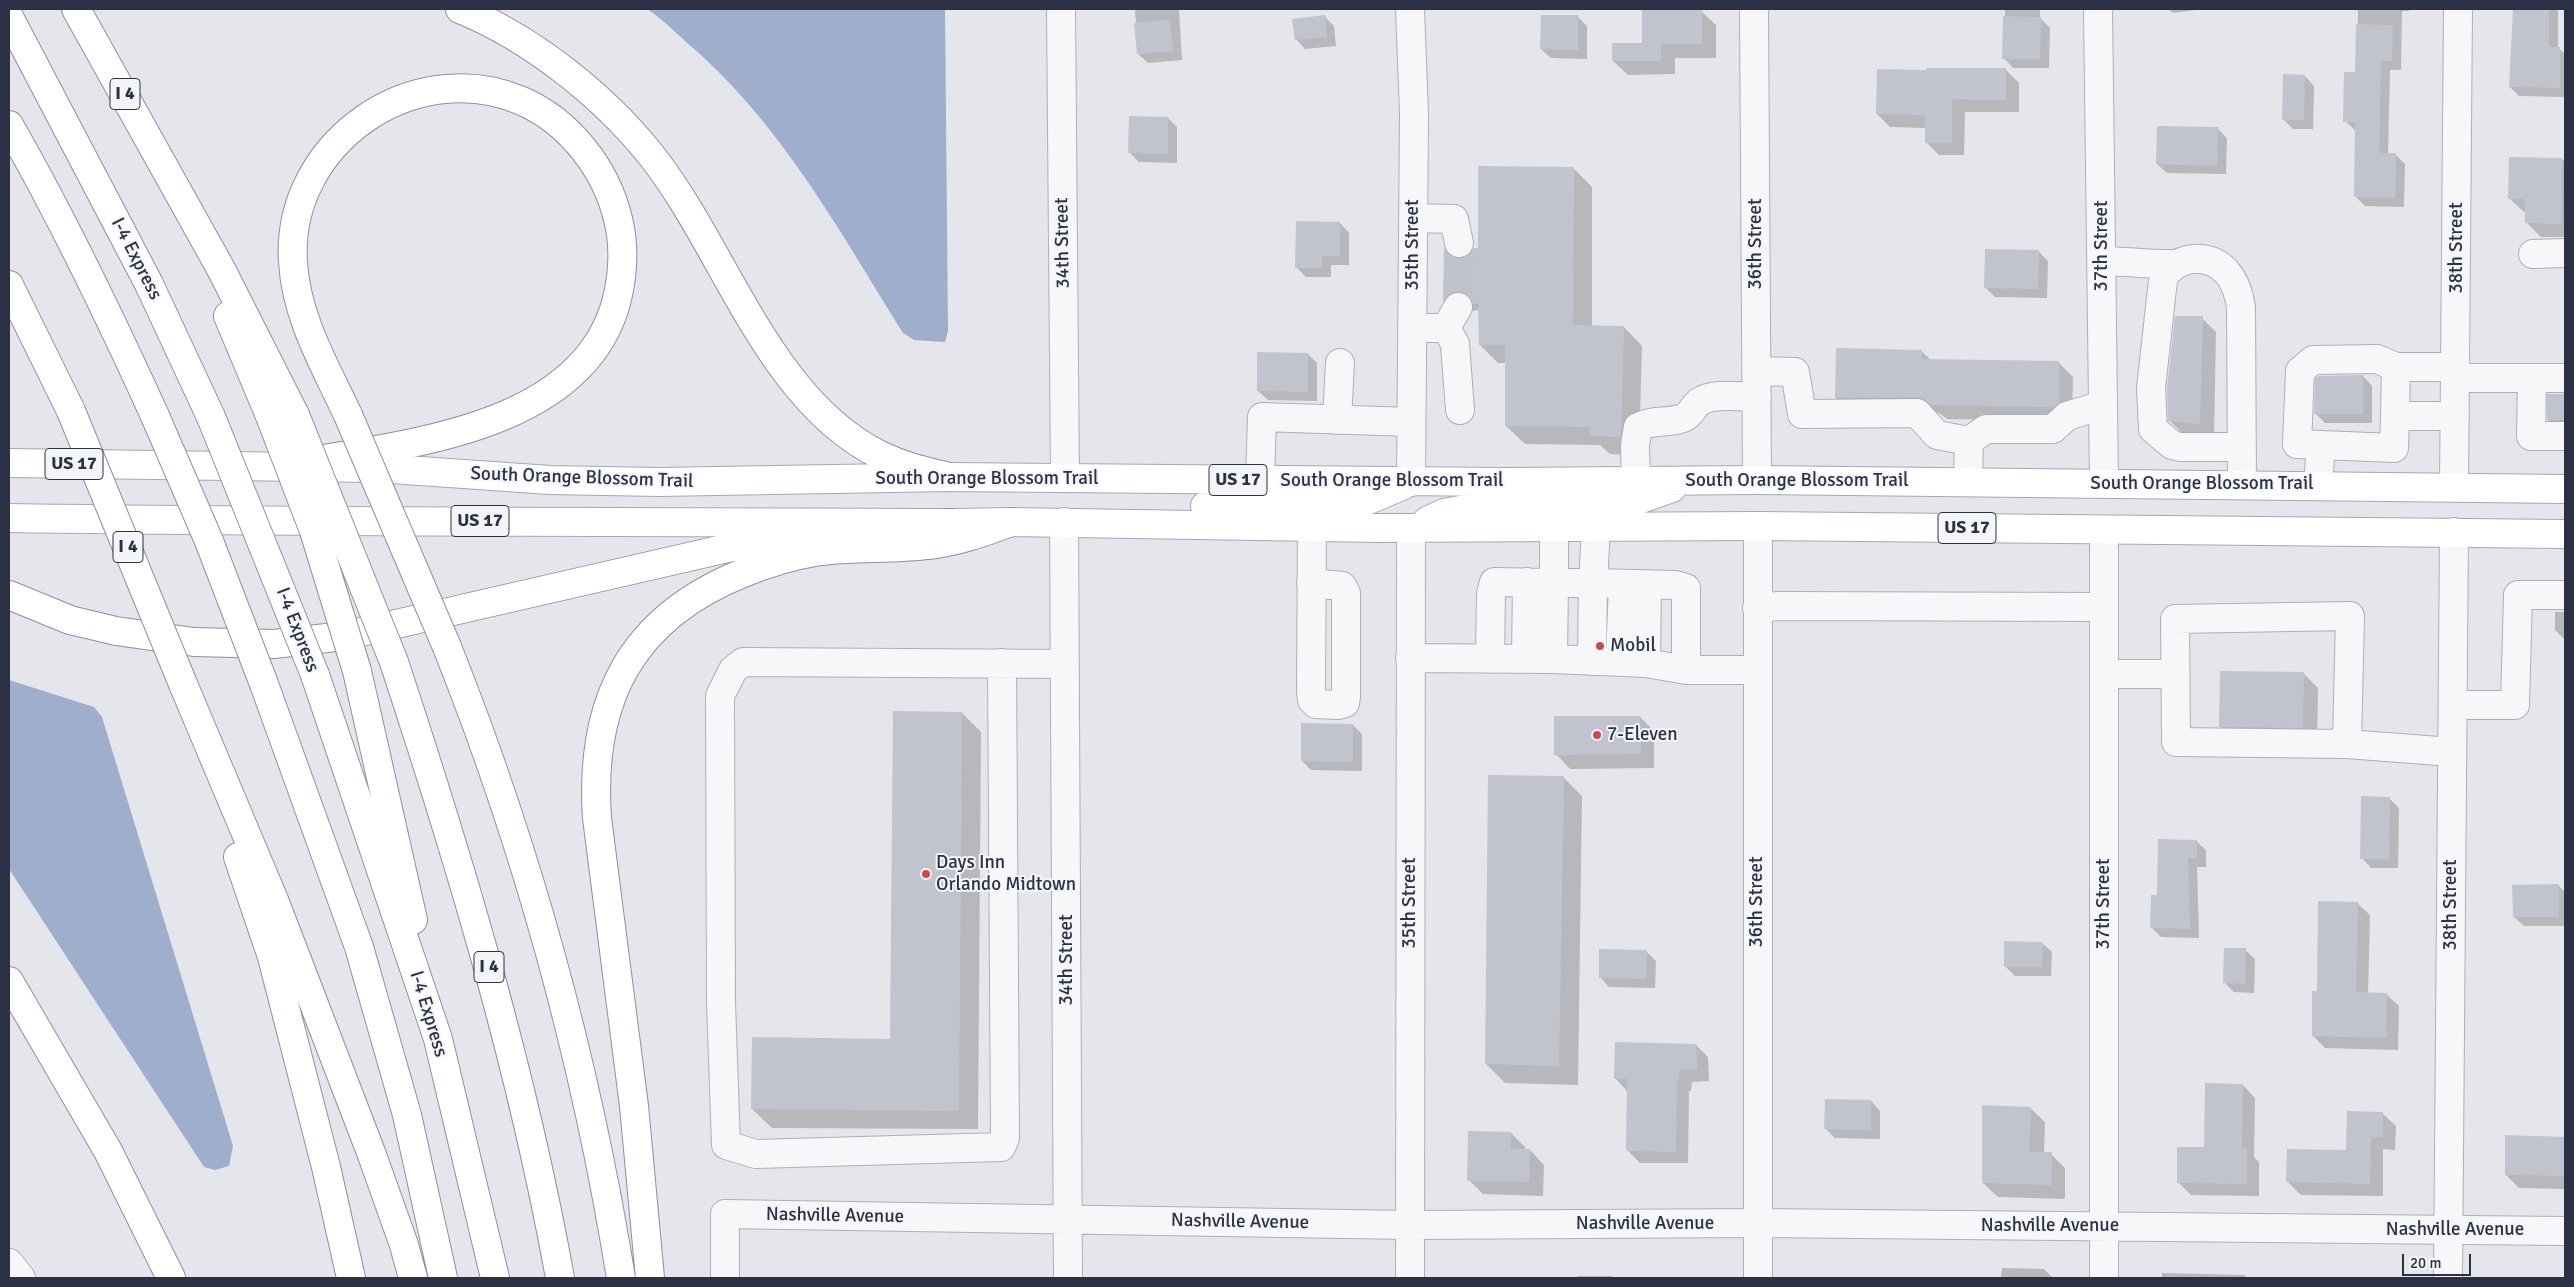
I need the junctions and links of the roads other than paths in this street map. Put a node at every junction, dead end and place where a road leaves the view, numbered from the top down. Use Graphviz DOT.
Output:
graph roads {
  1 [pos="76,9"];
  2 [pos="460,9"];
  3 [pos="1061,9"];
  4 [pos="1410,9"];
  5 [pos="1754,9"];
  6 [pos="2098,9"];
  7 [pos="2458,9"];
  8 [pos="9,17"];
  9 [pos="9,125"];
  10 [pos="1413,218"];
  11 [pos="1459,244"];
  12 [pos="2565,253"];
  13 [pos="2533,254"];
  14 [pos="2102,261"];
  15 [pos="2176,264"];
  16 [pos="9,285"];
  17 [pos="1412,328"];
  18 [pos="1340,362"];
  19 [pos="2396,367"];
  20 [pos="2456,372"];
  21 [pos="2532,378"];
  22 [pos="2565,378"];
  23 [pos="1757,384"];
  24 [pos="2103,405"];
  25 [pos="1460,410"];
  26 [pos="283,416"];
  27 [pos="2396,416"];
  28 [pos="2455,416"];
  29 [pos="1337,420"];
  30 [pos="1411,422"];
  31 [pos="2565,436"];
  32 [pos="1969,441"];
  33 [pos="2322,445"];
  34 [pos="2241,447"];
  35 [pos="9,463"];
  36 [pos="277,468"];
  37 [pos="949,477"];
  38 [pos="1065,478"];
  39 [pos="1260,480"];
  40 [pos="1757,480"];
  41 [pos="1636,481"];
  42 [pos="1695,481"];
  43 [pos="1411,482"];
  44 [pos="1968,482"];
  45 [pos="2104,483"];
  46 [pos="2242,484"];
  47 [pos="2318,485"];
  48 [pos="2454,487"];
  49 [pos="2565,489"];
  50 [pos="9,518"];
  51 [pos="1011,522"];
  52 [pos="1064,522"];
  53 [pos="952,523"];
  54 [pos="1758,526"];
  55 [pos="1312,527"];
  56 [pos="1596,527"];
  57 [pos="1411,528"];
  58 [pos="1554,528"];
  59 [pos="2104,530"];
  60 [pos="2454,532"];
  61 [pos="2565,534"];
  62 [pos="1527,582"];
  63 [pos="1554,583"];
  64 [pos="1593,583"];
  65 [pos="1311,584"];
  66 [pos="1635,584"];
  67 [pos="9,595"];
  68 [pos="2565,596"];
  69 [pos="2104,607"];
  70 [pos="1757,608"];
  71 [pos="1410,658"];
  72 [pos="1490,659"];
  73 [pos="1526,659"];
  74 [pos="1553,659"];
  75 [pos="1592,661"];
  76 [pos="1002,663"];
  77 [pos="1633,663"];
  78 [pos="1065,664"];
  79 [pos="1686,670"];
  80 [pos="1757,670"];
  81 [pos="2104,674"];
  82 [pos="2174,674"];
  83 [pos="183,684"];
  84 [pos="2452,705"];
  85 [pos="2348,744"];
  86 [pos="2452,752"];
  87 [pos="9,981"];
  88 [pos="438,1039"];
  89 [pos="1068,1219"];
  90 [pos="1758,1223"];
  91 [pos="1410,1225"];
  92 [pos="2104,1227"];
  93 [pos="2448,1230"];
  94 [pos="2565,1230"];
  95 [pos="9,1263"];
  96 [pos="21,1278"];
  97 [pos="171,1278"];
  98 [pos="351,1278"];
  99 [pos="413,1278"];
  100 [pos="443,1278"];
  101 [pos="495,1278"];
  102 [pos="560,1278"];
  103 [pos="621,1278"];
  104 [pos="650,1278"];
  105 [pos="725,1278"];
  106 [pos="1068,1278"];
  107 [pos="1410,1278"];
  108 [pos="1758,1278"];
  109 [pos="2104,1278"];
  110 [pos="2448,1278"];
  1 -- 26 [label="main road, I 4"];
  2 -- 37 [label="main road"];
  3 -- 38 [label="street, 34th Street"];
  4 -- 10 [label="street, 35th Street"];
  5 -- 23 [label="street, 36th Street"];
  6 -- 14 [label="street, 37th Street"];
  7 -- 20 [label="street, 38th Street"];
  8 -- 88 [label="main road, I-4 Express, bridge"];
  9 -- 100 [label="main road, bridge"];
  10 -- 11 [label="street"];
  10 -- 17 [label="street, 35th Street"];
  12 -- 13 [label="street"];
  14 -- 15 [label="street"];
  14 -- 24 [label="street, 37th Street"];
  15 -- 34 [label="street"];
  15 -- 34 [label="street"];
  16 -- 83 [label="main road, I 4, bridge"];
  17 -- 25 [label="street"];
  17 -- 30 [label="street, 35th Street"];
  18 -- 29 [label="street"];
  19 -- 20 [label="street"];
  19 -- 27 [label="street"];
  19 -- 33 [label="street"];
  20 -- 21 [label="street"];
  20 -- 28 [label="street, 38th Street"];
  21 -- 22 [label="street"];
  21 -- 31 [label="street"];
  23 -- 32 [label="street"];
  23 -- 40 [label="street, 36th Street"];
  23 -- 41 [label="street"];
  24 -- 32 [label="street"];
  24 -- 45 [label="street, 37th Street"];
  26 -- 88 [label="main road, bridge"];
  26 -- 102 [label="main road, I 4, bridge"];
  27 -- 28 [label="street"];
  27 -- 33 [label="street"];
  28 -- 48 [label="street, 38th Street"];
  29 -- 30 [label="street"];
  29 -- 39 [label="street"];
  30 -- 43 [label="street, 35th Street"];
  32 -- 44 [label="street"];
  33 -- 47 [label="street"];
  34 -- 46 [label="street"];
  35 -- 36 [label="main road, South Orange Blossom Trail / US 17"];
  36 -- 37 [label="main road, South Orange Blossom Trail / US 17"];
  36 -- 103 [label="main road, bridge"];
  37 -- 38 [label="main road, South Orange Blossom Trail / US 17"];
  38 -- 39 [label="main road, South Orange Blossom Trail / US 17"];
  39 -- 43 [label="main road, South Orange Blossom Trail / US 17"];
  40 -- 42 [label="main road, South Orange Blossom Trail / US 17"];
  40 -- 44 [label="main road, South Orange Blossom Trail / US 17"];
  41 -- 42 [label="main road, South Orange Blossom Trail / US 17"];
  41 -- 43 [label="main road, South Orange Blossom Trail / US 17"];
  42 -- 57 [label="main road"];
  43 -- 52 [label="main road"];
  44 -- 45 [label="main road, South Orange Blossom Trail / US 17"];
  45 -- 46 [label="main road, South Orange Blossom Trail / US 17"];
  46 -- 47 [label="main road, South Orange Blossom Trail / US 17"];
  47 -- 48 [label="main road, South Orange Blossom Trail / US 17"];
  48 -- 49 [label="main road, South Orange Blossom Trail / US 17"];
  50 -- 53 [label="main road, South Orange Blossom Trail / US 17"];
  51 -- 52 [label="main road, South Orange Blossom Trail / US 17"];
  51 -- 53 [label="main road, South Orange Blossom Trail / US 17"];
  51 -- 104 [label="main road"];
  52 -- 55 [label="main road, South Orange Blossom Trail / US 17"];
  52 -- 78 [label="street, 34th Street"];
  53 -- 67 [label="main road"];
  54 -- 56 [label="main road, South Orange Blossom Trail / US 17"];
  54 -- 59 [label="main road, South Orange Blossom Trail / US 17"];
  54 -- 70 [label="street, 36th Street"];
  55 -- 57 [label="main road, South Orange Blossom Trail / US 17"];
  55 -- 65 [label="street"];
  56 -- 58 [label="main road, South Orange Blossom Trail / US 17"];
  56 -- 64 [label="street"];
  57 -- 58 [label="main road, South Orange Blossom Trail / US 17"];
  57 -- 71 [label="street, 35th Street"];
  58 -- 63 [label="street"];
  59 -- 60 [label="main road, South Orange Blossom Trail / US 17"];
  59 -- 69 [label="street, 37th Street"];
  60 -- 61 [label="main road, South Orange Blossom Trail / US 17"];
  60 -- 84 [label="street, 38th Street"];
  62 -- 63 [label="street"];
  62 -- 72 [label="street"];
  62 -- 73 [label="street"];
  63 -- 64 [label="street"];
  63 -- 74 [label="street"];
  64 -- 66 [label="street"];
  64 -- 75 [label="street"];
  66 -- 77 [label="street"];
  66 -- 79 [label="street"];
  68 -- 84 [label="street"];
  69 -- 70 [label="street"];
  69 -- 81 [label="street, 37th Street"];
  70 -- 80 [label="street, 36th Street"];
  71 -- 72 [label="street"];
  71 -- 91 [label="street, 35th Street"];
  72 -- 73 [label="street"];
  73 -- 74 [label="street"];
  74 -- 75 [label="street"];
  75 -- 77 [label="street"];
  76 -- 76 [label="street"];
  76 -- 78 [label="street"];
  77 -- 79 [label="street"];
  78 -- 89 [label="street, 34th Street"];
  79 -- 80 [label="street"];
  80 -- 90 [label="street, 36th Street"];
  81 -- 82 [label="street"];
  81 -- 92 [label="street, 37th Street"];
  82 -- 85 [label="street"];
  82 -- 85 [label="street"];
  83 -- 98 [label="main road, I 4"];
  83 -- 99 [label="main road"];
  84 -- 86 [label="street, 38th Street"];
  85 -- 86 [label="street"];
  86 -- 93 [label="street, 38th Street"];
  87 -- 97 [label="main road"];
  88 -- 101 [label="main road, I-4 Express"];
  89 -- 91 [label="street, Nashville Avenue"];
  89 -- 105 [label="street, Nashville Avenue"];
  89 -- 106 [label="street, 34th Street"];
  90 -- 91 [label="street, Nashville Avenue"];
  90 -- 92 [label="street, Nashville Avenue"];
  90 -- 108 [label="street, 36th Street"];
  91 -- 107 [label="street, 35th Street"];
  92 -- 93 [label="street, Nashville Avenue"];
  92 -- 109 [label="street, 37th Street"];
  93 -- 94 [label="street, Nashville Avenue"];
  93 -- 110 [label="street, 38th Street"];
  95 -- 96 [label="street"];
}
